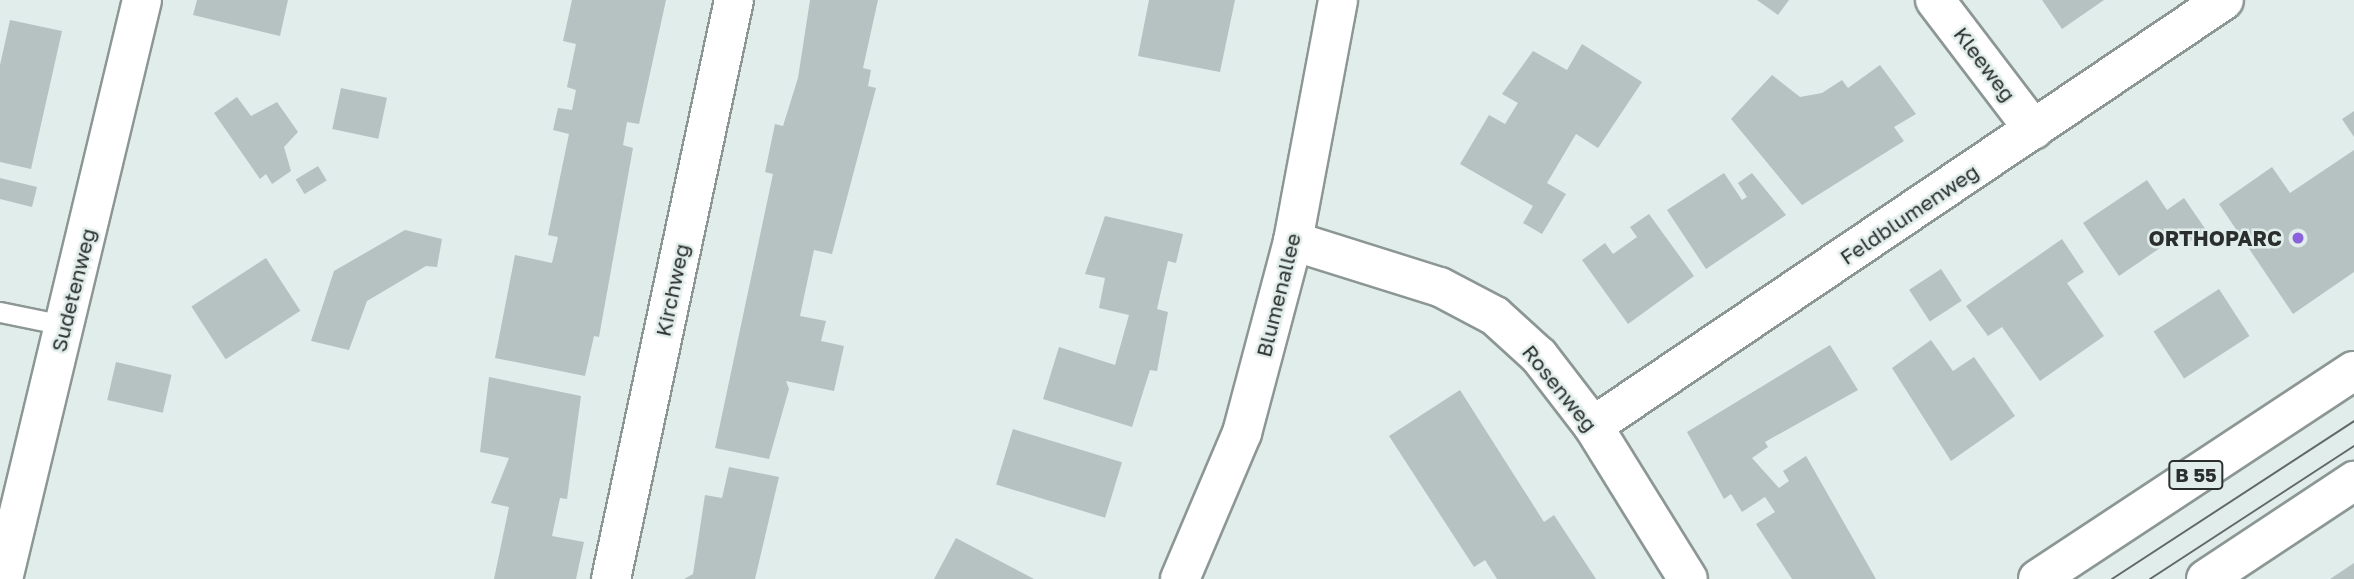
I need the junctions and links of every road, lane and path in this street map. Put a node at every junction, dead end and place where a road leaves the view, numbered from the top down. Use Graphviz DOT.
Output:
graph roads {
  1 [pos="142,0"];
  2 [pos="734,0"];
  3 [pos="1338,0"];
  4 [pos="1934,0"];
  5 [pos="2224,0"];
  6 [pos="2034,130"];
  7 [pos="1293,241"];
  8 [pos="0,312"];
  9 [pos="64,325"];
  10 [pos="2354,371"];
  11 [pos="1593,426"];
  12 [pos="2354,481"];
  13 [pos="2217,576"];
  14 [pos="2,579"];
  15 [pos="611,579"];
  16 [pos="1180,579"];
  17 [pos="1688,579"];
  18 [pos="2038,579"];
  1 -- 9 [label="street, Sudetenweg"];
  2 -- 15 [label="street, Kirchweg"];
  3 -- 7 [label="street, Blumenallee"];
  4 -- 6 [label="street, Kleeweg"];
  5 -- 6 [label="street, Feldblumenweg"];
  6 -- 11 [label="street, Feldblumenweg"];
  7 -- 11 [label="street, Rosenweg"];
  7 -- 16 [label="street, Blumenallee"];
  8 -- 9 [label="lane"];
  9 -- 14 [label="street, Sudetenweg"];
  10 -- 18 [label="street, B 55"];
  11 -- 17 [label="street, Rosenweg"];
  12 -- 13 [label="street"];
}
